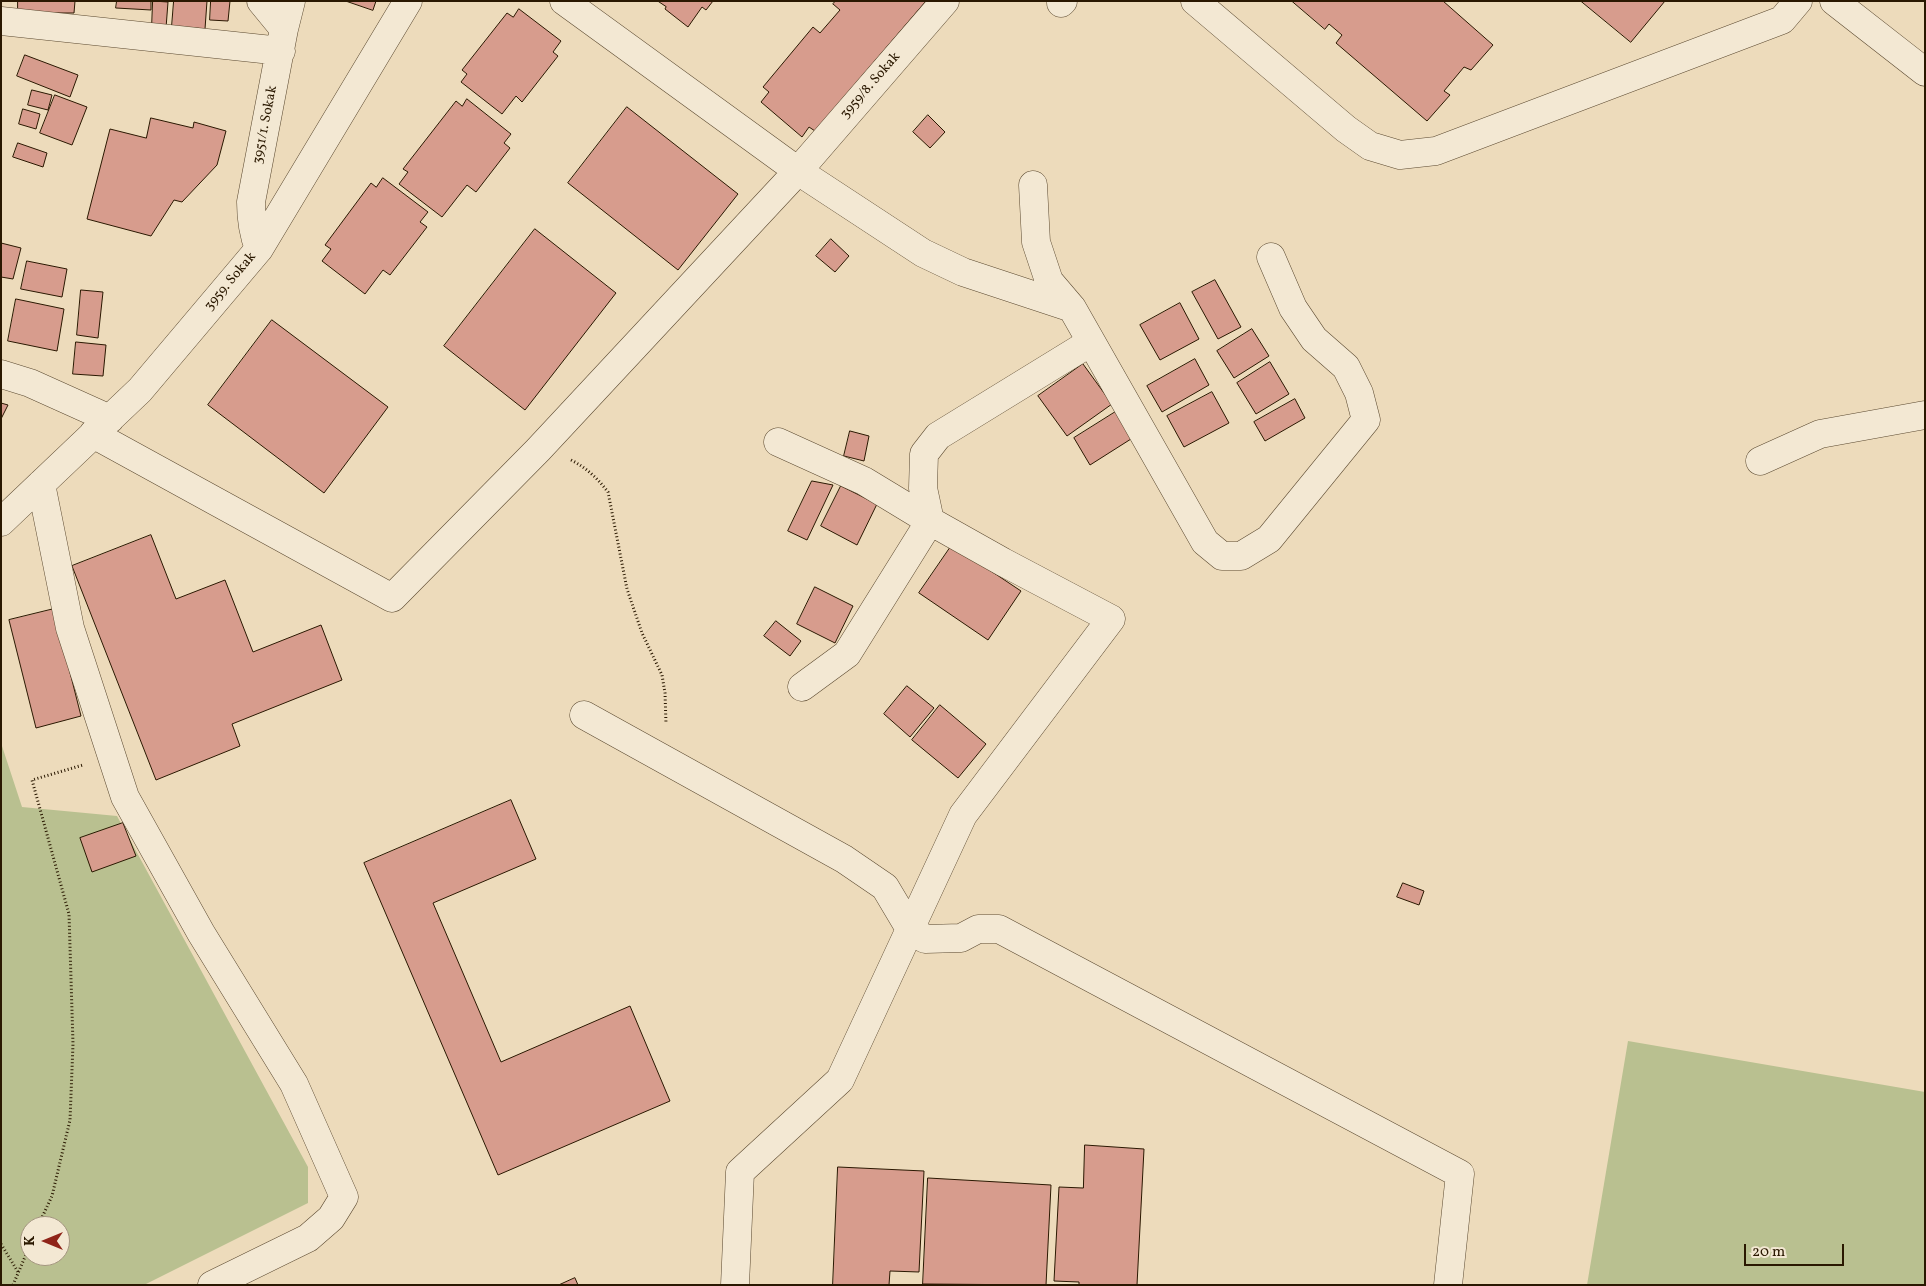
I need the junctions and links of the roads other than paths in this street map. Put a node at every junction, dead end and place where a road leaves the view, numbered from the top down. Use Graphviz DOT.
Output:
graph roads {
  1 [pos="261,1"];
  2 [pos="291,1"];
  3 [pos="408,1"];
  4 [pos="564,1"];
  5 [pos="945,1"];
  6 [pos="1194,1"];
  7 [pos="1798,1"];
  8 [pos="1834,1"];
  9 [pos="1,21"];
  10 [pos="282,40"];
  11 [pos="1925,72"];
  12 [pos="798,171"];
  13 [pos="1033,185"];
  14 [pos="259,250"];
  15 [pos="1271,257"];
  16 [pos="1072,308"];
  17 [pos="1091,342"];
  18 [pos="1,374"];
  19 [pos="1925,415"];
  20 [pos="101,427"];
  21 [pos="778,442"];
  22 [pos="1760,461"];
  23 [pos="41,484"];
  24 [pos="930,521"];
  25 [pos="1,522"];
  26 [pos="802,687"];
  27 [pos="584,715"];
  28 [pos="910,929"];
  29 [pos="212,1285"];
  30 [pos="735,1285"];
  31 [pos="1448,1285"];
  1 -- 10 [label="street"];
  2 -- 10 [label="street, 3951/1. Sokak"];
  3 -- 14 [label="street, 3959. Sokak"];
  4 -- 12 [label="street"];
  5 -- 12 [label="street, 3959/8. Sokak"];
  6 -- 7 [label="street"];
  8 -- 11 [label="street"];
  9 -- 10 [label="street"];
  10 -- 14 [label="street, 3951/1. Sokak"];
  12 -- 16 [label="street"];
  12 -- 20 [label="street, 3959/8. Sokak"];
  13 -- 16 [label="street"];
  14 -- 20 [label="street, 3959. Sokak"];
  15 -- 17 [label="street"];
  16 -- 17 [label="street"];
  17 -- 24 [label="street"];
  18 -- 20 [label="street"];
  19 -- 22 [label="street"];
  20 -- 23 [label="street, 3959. Sokak"];
  21 -- 24 [label="street"];
  23 -- 25 [label="street, 3959. Sokak"];
  23 -- 29 [label="street"];
  24 -- 26 [label="street"];
  24 -- 28 [label="street"];
  27 -- 28 [label="street"];
  28 -- 30 [label="street"];
  28 -- 31 [label="street"];
}
